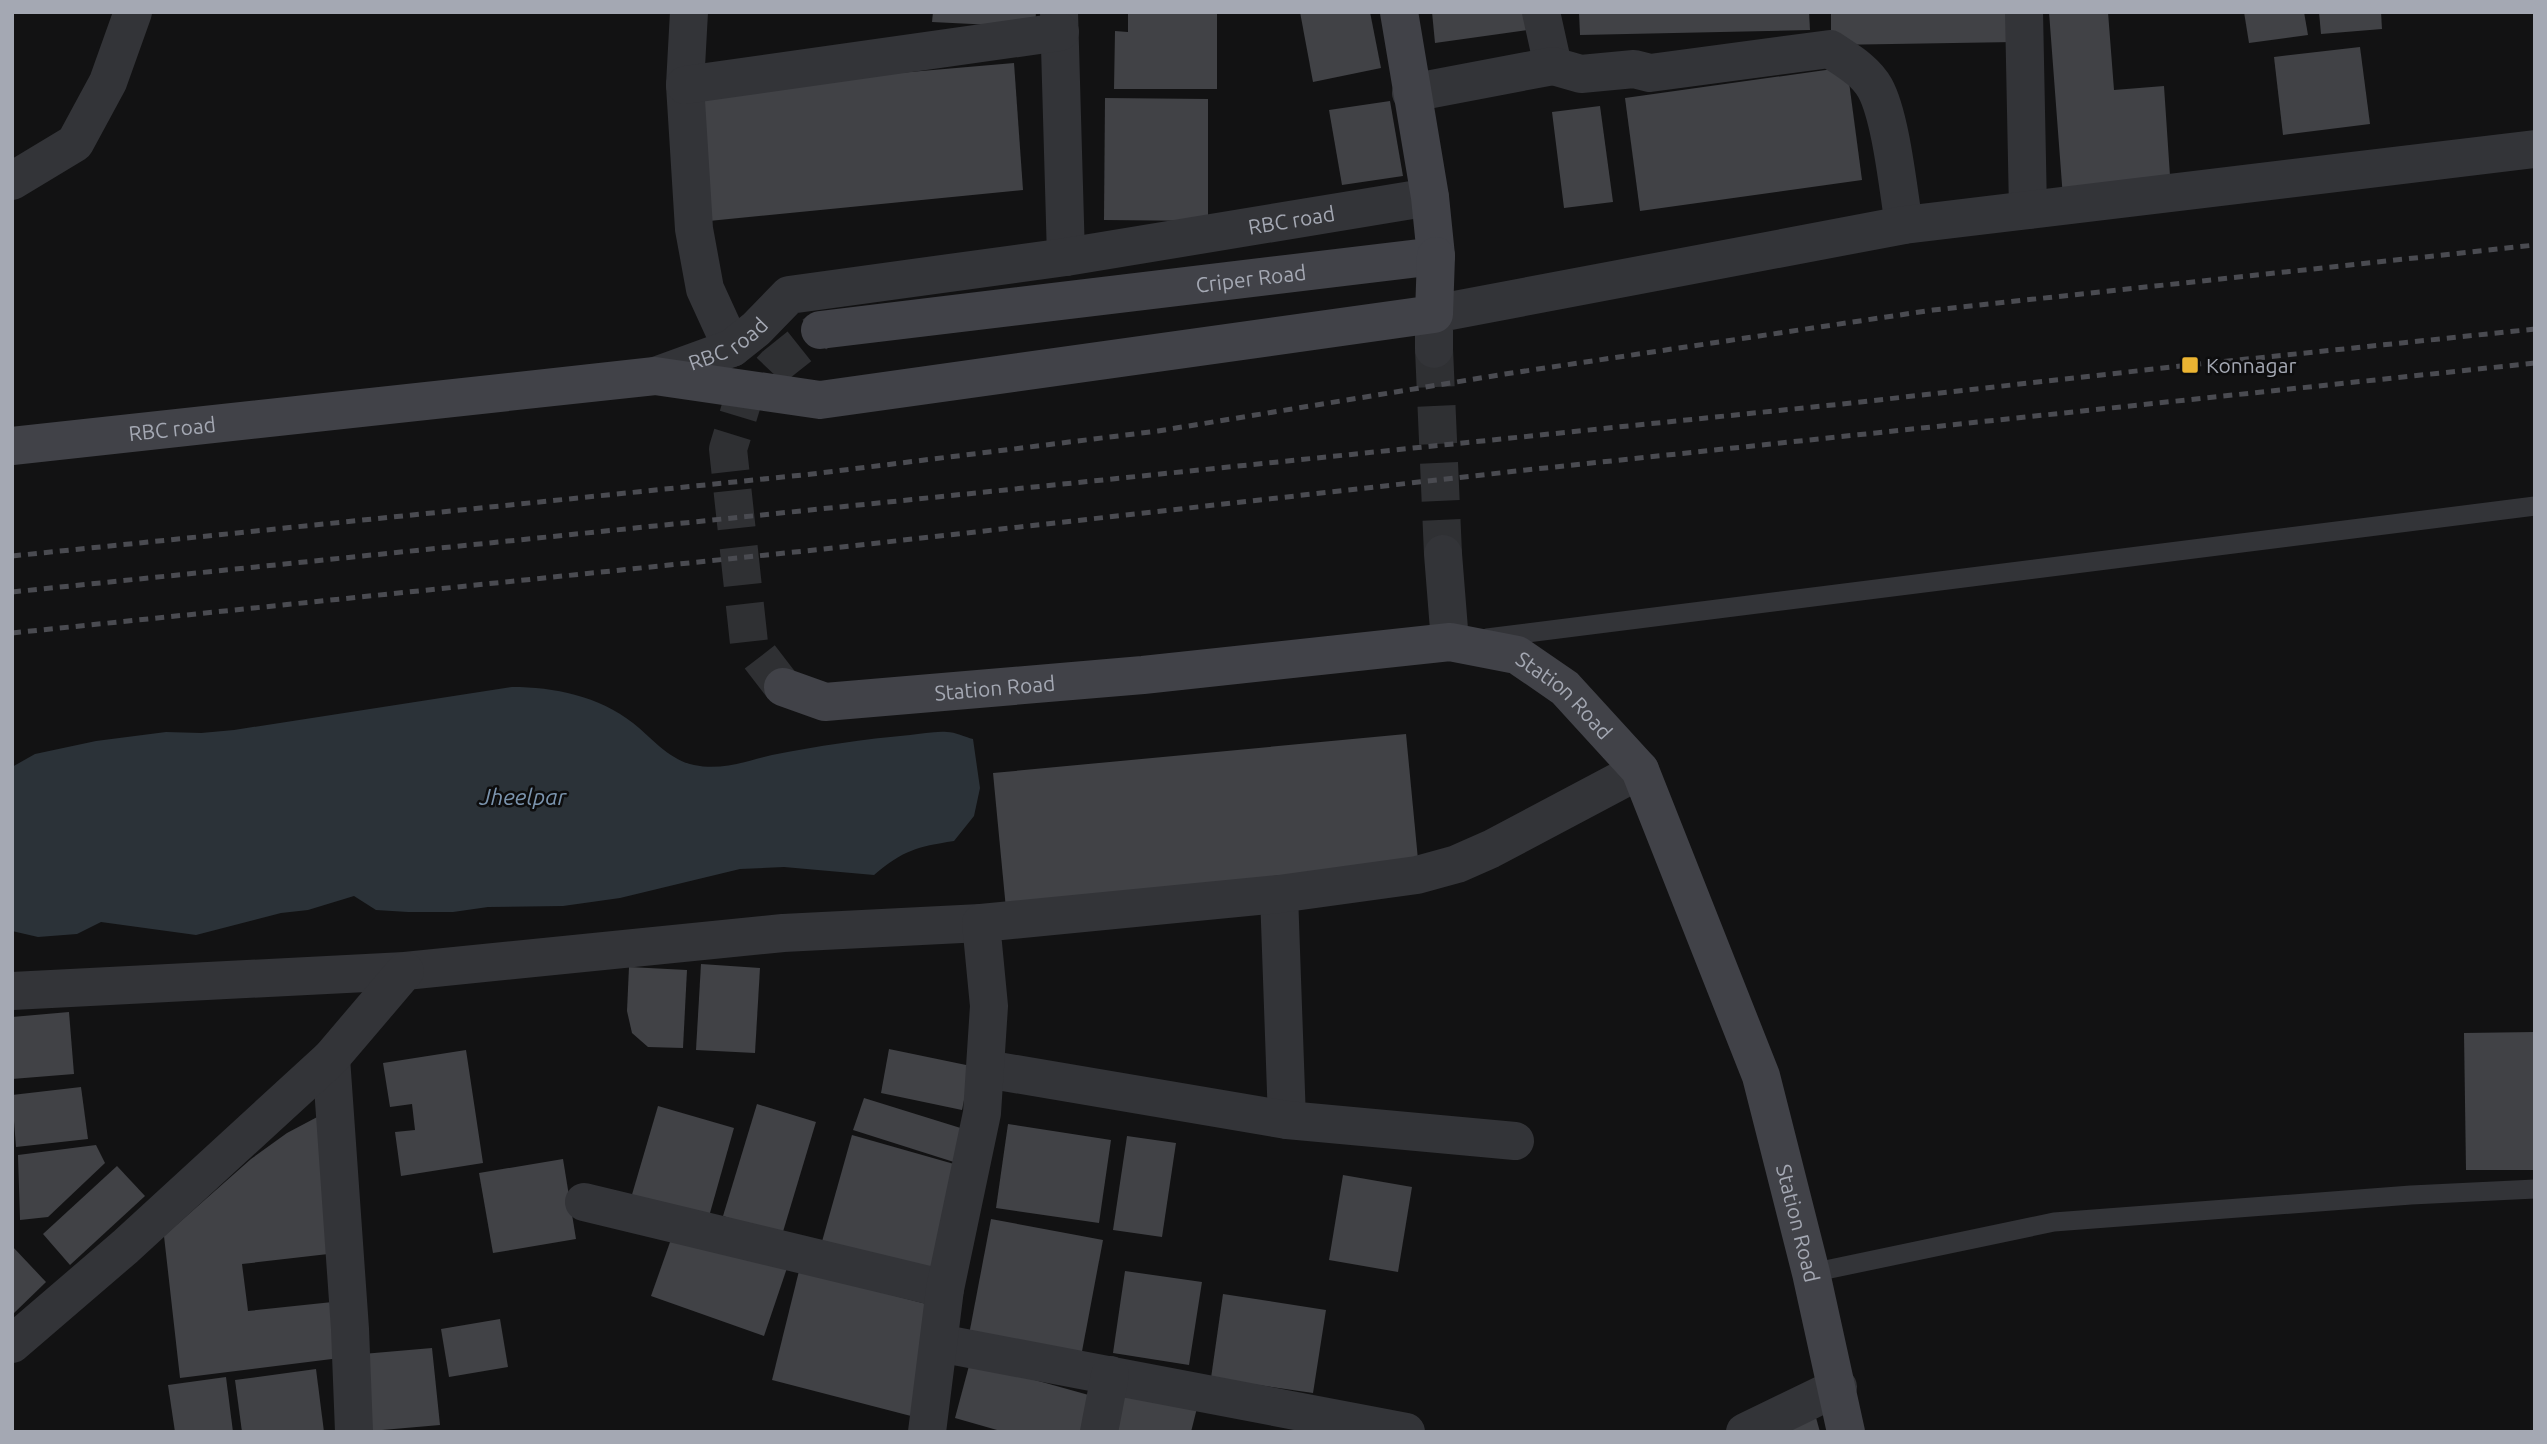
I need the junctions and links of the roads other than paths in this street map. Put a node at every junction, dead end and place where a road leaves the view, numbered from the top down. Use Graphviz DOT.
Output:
graph roads {
  1 [pos="133,12"];
  2 [pos="689,12"];
  3 [pos="1399,12"];
  4 [pos="1541,12"];
  5 [pos="2024,12"];
  6 [pos="1059,22"];
  7 [pos="1553,66"];
  8 [pos="685,85"];
  9 [pos="1411,93"];
  10 [pos="2535,149"];
  11 [pos="12,181"];
  12 [pos="1430,197"];
  13 [pos="2028,210"];
  14 [pos="1904,225"];
  15 [pos="1436,256"];
  16 [pos="1066,257"];
  17 [pos="820,330"];
  18 [pos="1434,331"];
  19 [pos="732,348"];
  20 [pos="654,376"];
  21 [pos="12,446"];
  22 [pos="2535,506"];
  23 [pos="1443,554"];
  24 [pos="1450,642"];
  25 [pos="783,687"];
  26 [pos="1640,770"];
  27 [pos="1279,894"];
  28 [pos="981,923"];
  29 [pos="405,971"];
  30 [pos="12,991"];
  31 [pos="331,1058"];
  32 [pos="986,1069"];
  33 [pos="1287,1120"];
  34 [pos="1515,1141"];
  35 [pos="2535,1189"];
  36 [pos="584,1202"];
  37 [pos="1811,1273"];
  38 [pos="945,1289"];
  39 [pos="939,1343"];
  40 [pos="12,1344"];
  41 [pos="1111,1375"];
  42 [pos="1838,1387"];
  43 [pos="354,1432"];
  44 [pos="927,1432"];
  45 [pos="1099,1432"];
  46 [pos="1406,1432"];
  47 [pos="1745,1432"];
  48 [pos="1846,1432"];
  1 -- 11 [label="street"];
  2 -- 8 [label="street"];
  3 -- 9 [label="main road"];
  4 -- 7 [label="street"];
  5 -- 13 [label="street"];
  6 -- 8 [label="street"];
  6 -- 16 [label="street"];
  7 -- 9 [label="street"];
  7 -- 14 [label="street"];
  8 -- 19 [label="street"];
  9 -- 12 [label="main road"];
  10 -- 13 [label="street"];
  12 -- 15 [label="main road"];
  12 -- 16 [label="street, RBC road"];
  13 -- 14 [label="street"];
  14 -- 18 [label="street"];
  15 -- 17 [label="main road, Criper Road"];
  15 -- 18 [label="main road"];
  16 -- 19 [label="street, RBC road"];
  18 -- 20 [label="main road"];
  19 -- 20 [label="street, RBC road"];
  20 -- 21 [label="main road, RBC road"];
  22 -- 24 [label="lane"];
  23 -- 24 [label="street"];
  24 -- 25 [label="main road, Station Road"];
  24 -- 26 [label="main road, Station Road"];
  26 -- 27 [label="street"];
  26 -- 37 [label="main road, Station Road"];
  27 -- 28 [label="street"];
  27 -- 33 [label="street"];
  28 -- 29 [label="street"];
  28 -- 32 [label="street"];
  29 -- 30 [label="street"];
  29 -- 31 [label="street"];
  31 -- 40 [label="street"];
  31 -- 43 [label="street"];
  32 -- 33 [label="street"];
  32 -- 38 [label="street"];
  33 -- 34 [label="street"];
  35 -- 37 [label="lane"];
  36 -- 38 [label="street"];
  37 -- 42 [label="main road, Station Road"];
  38 -- 39 [label="street"];
  39 -- 41 [label="street"];
  39 -- 44 [label="street"];
  41 -- 45 [label="street"];
  41 -- 46 [label="street"];
  42 -- 47 [label="street"];
  42 -- 48 [label="main road, Station Road"];
}
